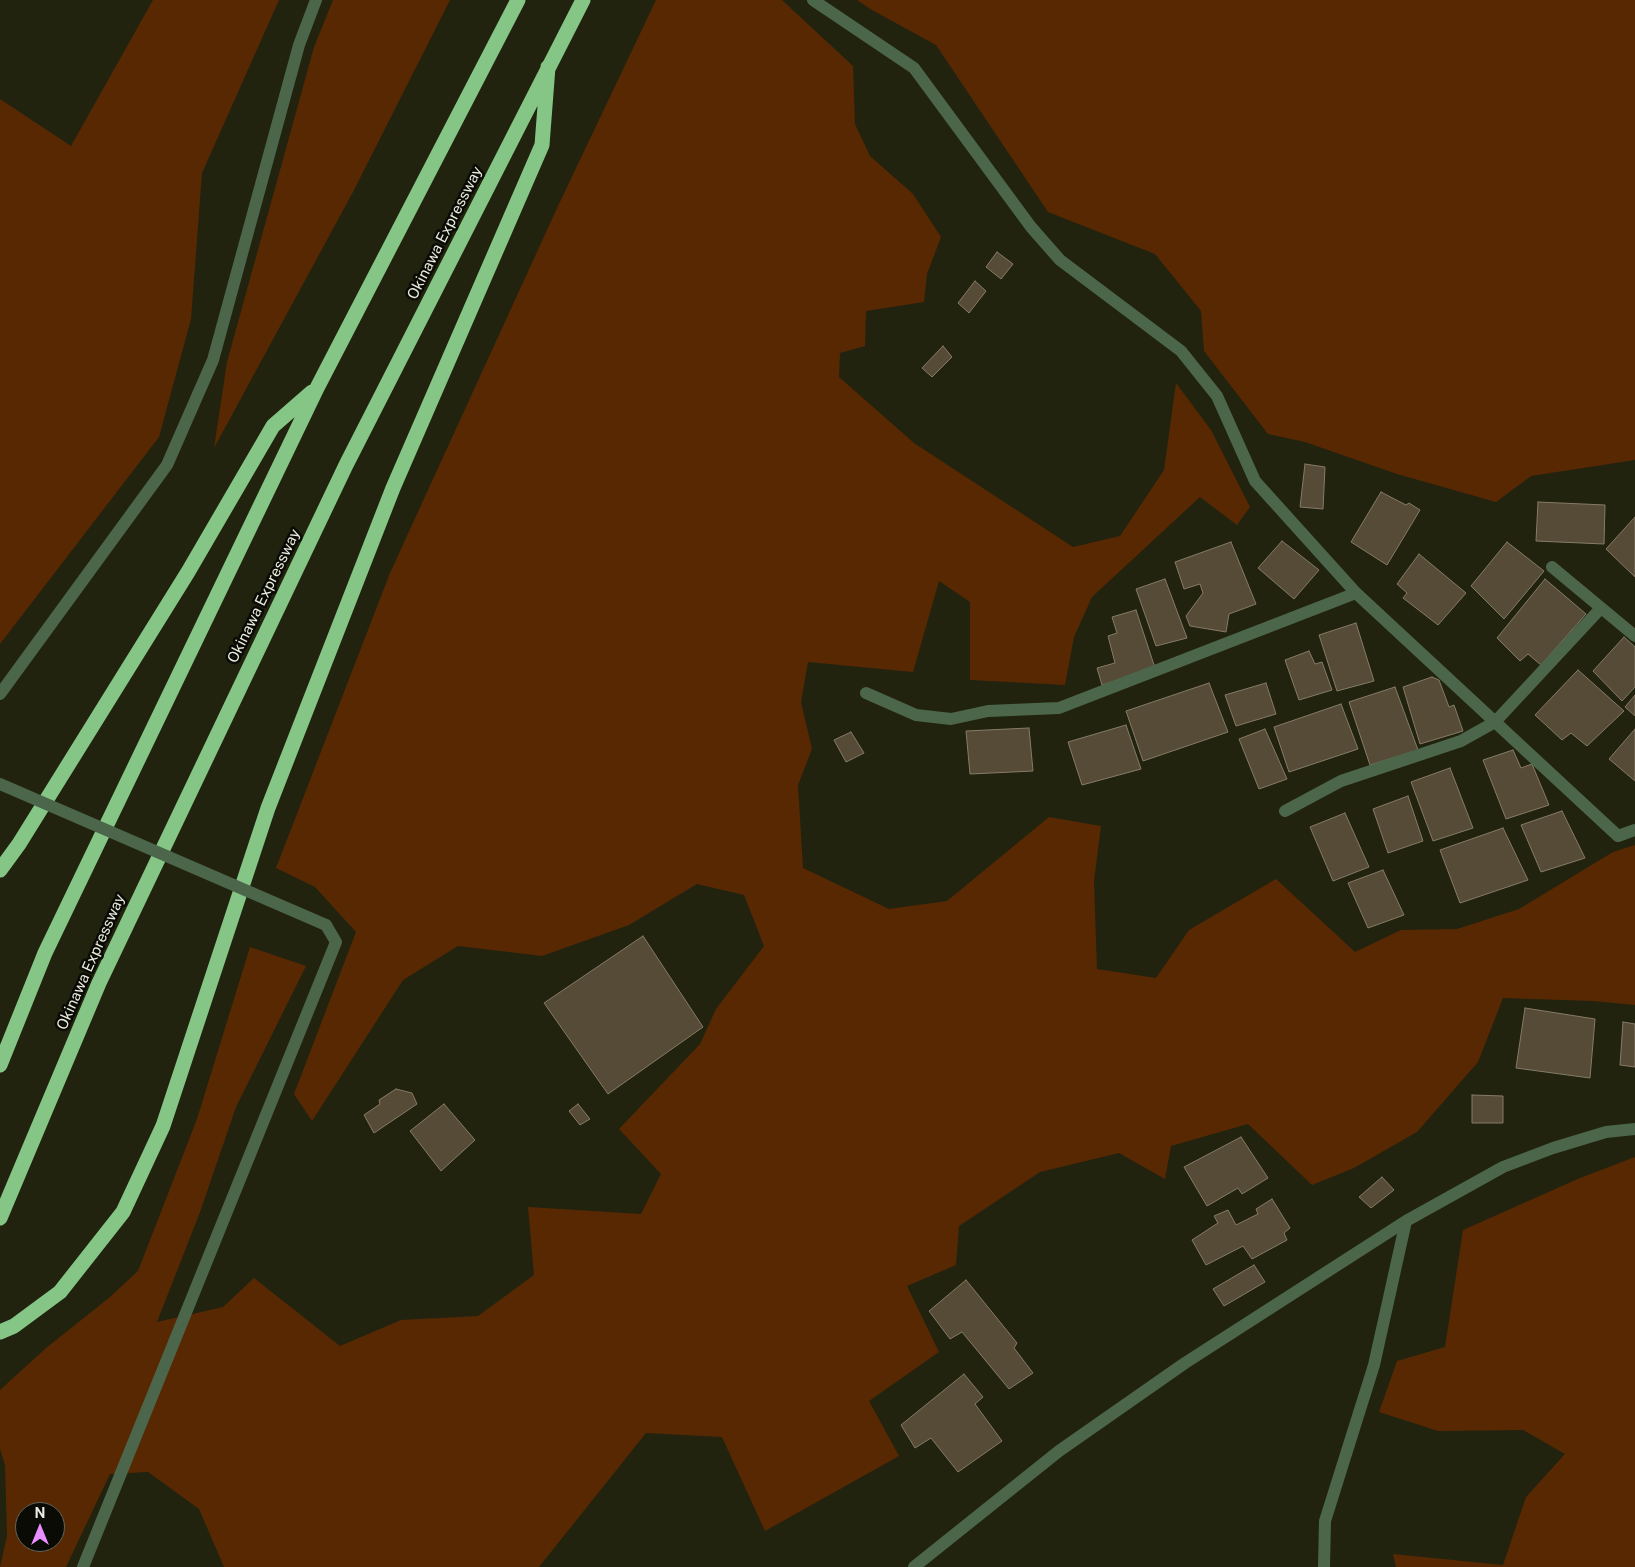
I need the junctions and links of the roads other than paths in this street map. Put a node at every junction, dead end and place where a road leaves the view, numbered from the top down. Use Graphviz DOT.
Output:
graph roads {
  1 [pos="316,0"];
  2 [pos="518,0"];
  3 [pos="583,0"];
  4 [pos="813,0"];
  5 [pos="548,67"];
  6 [pos="317,388"];
  7 [pos="1552,567"];
  8 [pos="1356,594"];
  9 [pos="1601,608"];
  10 [pos="1635,636"];
  11 [pos="866,693"];
  12 [pos="0,694"];
  13 [pos="1495,722"];
  14 [pos="0,784"];
  15 [pos="1286,811"];
  16 [pos="1635,830"];
  17 [pos="0,870"];
  18 [pos="0,1064"];
  19 [pos="1635,1129"];
  20 [pos="0,1218"];
  21 [pos="1406,1221"];
  22 [pos="0,1332"];
  23 [pos="83,1567"];
  24 [pos="914,1567"];
  25 [pos="1324,1567"];
  1 -- 12 [label="street"];
  2 -- 6 [label="highway"];
  3 -- 5 [label="highway, Okinawa Expressway"];
  4 -- 8 [label="street"];
  5 -- 20 [label="highway, Okinawa Expressway"];
  5 -- 22 [label="highway"];
  6 -- 17 [label="highway"];
  6 -- 18 [label="highway"];
  7 -- 9 [label="street"];
  8 -- 11 [label="street"];
  8 -- 13 [label="street"];
  9 -- 10 [label="street"];
  9 -- 13 [label="street"];
  13 -- 15 [label="street"];
  13 -- 16 [label="street"];
  14 -- 23 [label="street, bridge"];
  19 -- 21 [label="street"];
  21 -- 24 [label="street"];
  21 -- 25 [label="street"];
}
